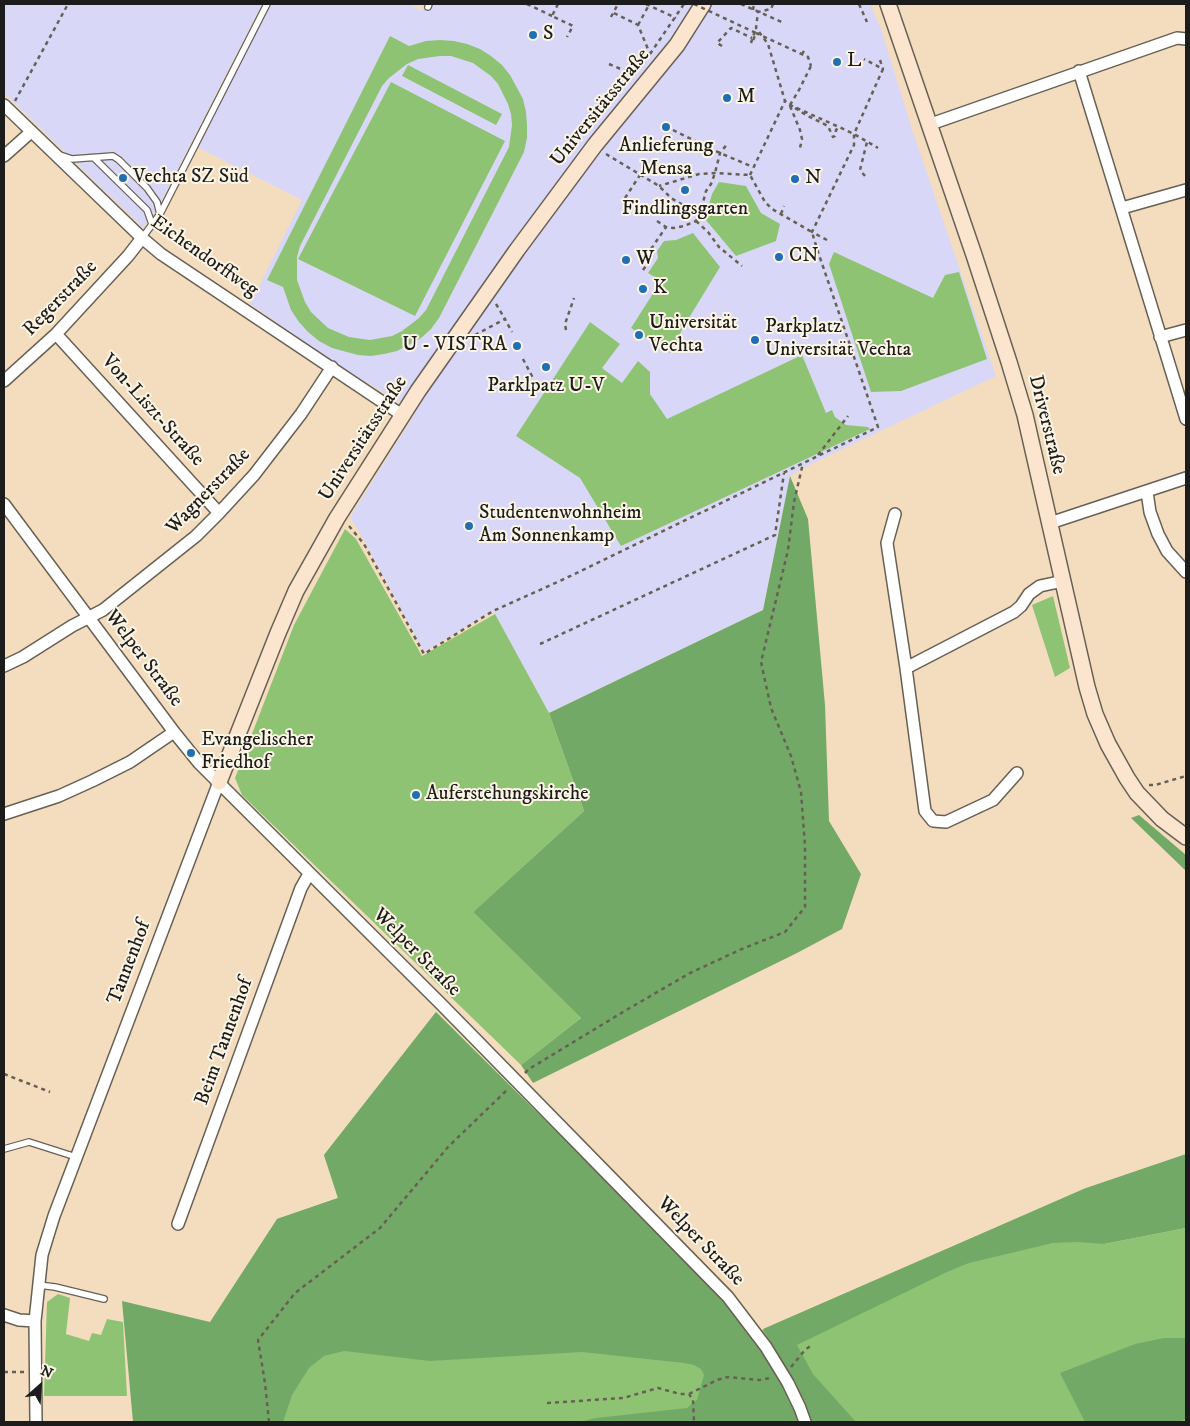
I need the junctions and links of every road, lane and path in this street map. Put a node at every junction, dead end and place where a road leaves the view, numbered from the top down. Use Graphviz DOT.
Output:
graph roads {
  1 [pos="68,4"];
  2 [pos="267,4"];
  3 [pos="527,4"];
  4 [pos="558,4"];
  5 [pos="618,4"];
  6 [pos="648,4"];
  7 [pos="694,4"];
  8 [pos="703,4"];
  9 [pos="741,4"];
  10 [pos="754,4"];
  11 [pos="773,4"];
  12 [pos="859,4"];
  13 [pos="888,4"];
  14 [pos="753,10"];
  15 [pos="758,12"];
  16 [pos="614,13"];
  17 [pos="552,16"];
  18 [pos="612,17"];
  19 [pos="676,18"];
  20 [pos="867,22"];
  21 [pos="784,23"];
  22 [pos="638,26"];
  23 [pos="756,28"];
  24 [pos="756,33"];
  25 [pos="567,37"];
  26 [pos="752,38"];
  27 [pos="1186,39"];
  28 [pos="722,46"];
  29 [pos="650,54"];
  30 [pos="864,59"];
  31 [pos="880,60"];
  32 [pos="610,64"];
  33 [pos="883,69"];
  34 [pos="1079,71"];
  35 [pos="633,76"];
  36 [pos="785,101"];
  37 [pos="790,105"];
  38 [pos="7,108"];
  39 [pos="928,125"];
  40 [pos="839,127"];
  41 [pos="673,130"];
  42 [pos="32,132"];
  43 [pos="854,134"];
  44 [pos="867,142"];
  45 [pos="728,143"];
  46 [pos="595,145"];
  47 [pos="800,148"];
  48 [pos="878,148"];
  49 [pos="720,153"];
  50 [pos="56,154"];
  51 [pos="4,156"];
  52 [pos="94,158"];
  53 [pos="754,167"];
  54 [pos="715,173"];
  55 [pos="640,175"];
  56 [pos="750,175"];
  57 [pos="865,176"];
  58 [pos="659,186"];
  59 [pos="1186,190"];
  60 [pos="625,198"];
  61 [pos="784,206"];
  62 [pos="1122,208"];
  63 [pos="700,210"];
  64 [pos="160,214"];
  65 [pos="781,214"];
  66 [pos="657,221"];
  67 [pos="696,221"];
  68 [pos="152,224"];
  69 [pos="666,227"];
  70 [pos="812,232"];
  71 [pos="142,238"];
  72 [pos="827,240"];
  73 [pos="742,266"];
  74 [pos="643,270"];
  75 [pos="493,298"];
  76 [pos="574,298"];
  77 [pos="505,319"];
  78 [pos="566,330"];
  79 [pos="1186,330"];
  80 [pos="512,332"];
  81 [pos="56,334"];
  82 [pos="472,336"];
  83 [pos="1160,338"];
  84 [pos="523,359"];
  85 [pos="332,367"];
  86 [pos="534,380"];
  87 [pos="4,381"];
  88 [pos="402,415"];
  89 [pos="848,416"];
  90 [pos="1186,418"];
  91 [pos="818,456"];
  92 [pos="803,463"];
  93 [pos="784,473"];
  94 [pos="1186,478"];
  95 [pos="1147,492"];
  96 [pos="5,508"];
  97 [pos="219,513"];
  98 [pos="895,514"];
  99 [pos="337,518"];
  100 [pos="1050,523"];
  101 [pos="1186,572"];
  102 [pos="1063,581"];
  103 [pos="88,618"];
  104 [pos="540,644"];
  105 [pos="4,666"];
  106 [pos="906,668"];
  107 [pos="174,732"];
  108 [pos="1016,773"];
  109 [pos="1186,776"];
  110 [pos="1144,779"];
  111 [pos="219,782"];
  112 [pos="1143,789"];
  113 [pos="4,814"];
  114 [pos="1186,837"];
  115 [pos="309,874"];
  116 [pos="4,1074"];
  117 [pos="516,1080"];
  118 [pos="50,1092"];
  119 [pos="4,1149"];
  120 [pos="76,1157"];
  121 [pos="178,1224"];
  122 [pos="38,1285"];
  123 [pos="104,1299"];
  124 [pos="4,1315"];
  125 [pos="35,1321"];
  126 [pos="813,1344"];
  127 [pos="4,1372"];
  128 [pos="35,1372"];
  129 [pos="782,1372"];
  130 [pos="689,1394"];
  131 [pos="547,1403"];
  132 [pos="36,1422"];
  133 [pos="269,1422"];
  134 [pos="694,1422"];
  135 [pos="805,1422"];
  1 -- 38 [label="path"];
  2 -- 64 [label="lane"];
  3 -- 17 [label="path"];
  4 -- 17 [label="path"];
  5 -- 16 [label="path"];
  6 -- 19 [label="path"];
  6 -- 22 [label="path"];
  7 -- 24 [label="path, bridge"];
  8 -- 46 [label="street, Universitätsstraße"];
  9 -- 14 [label="path"];
  10 -- 14 [label="path"];
  11 -- 15 [label="path"];
  12 -- 20 [label="path"];
  13 -- 39 [label="street, Driverstraße"];
  14 -- 15 [label="path"];
  15 -- 21 [label="path"];
  15 -- 23 [label="path"];
  16 -- 18 [label="path"];
  16 -- 22 [label="path"];
  17 -- 25 [label="path"];
  22 -- 29 [label="path"];
  23 -- 26 [label="path"];
  23 -- 36 [label="path"];
  24 -- 26 [label="path, bridge"];
  24 -- 37 [label="path, bridge"];
  26 -- 28 [label="path"];
  27 -- 34 [label="street"];
  30 -- 33 [label="path"];
  31 -- 33 [label="path"];
  32 -- 35 [label="path"];
  33 -- 43 [label="path"];
  34 -- 39 [label="street"];
  34 -- 62 [label="street"];
  36 -- 37 [label="path"];
  36 -- 53 [label="path"];
  37 -- 40 [label="path"];
  37 -- 40 [label="path"];
  37 -- 47 [label="path"];
  38 -- 42 [label="street, Eichendorffweg"];
  39 -- 100 [label="street, Driverstraße"];
  40 -- 43 [label="path"];
  41 -- 49 [label="path"];
  42 -- 50 [label="street, Eichendorffweg"];
  42 -- 51 [label="street"];
  43 -- 44 [label="path"];
  43 -- 70 [label="path"];
  44 -- 48 [label="path"];
  44 -- 57 [label="path"];
  45 -- 49 [label="path"];
  46 -- 55 [label="path"];
  46 -- 88 [label="street, Universitätsstraße"];
  49 -- 53 [label="path"];
  49 -- 54 [label="path"];
  50 -- 52 [label="lane"];
  50 -- 71 [label="street, Eichendorffweg"];
  52 -- 64 [label="lane"];
  52 -- 68 [label="lane"];
  53 -- 56 [label="path"];
  54 -- 56 [label="path"];
  54 -- 58 [label="path"];
  54 -- 63 [label="path"];
  55 -- 58 [label="path"];
  55 -- 60 [label="path"];
  56 -- 65 [label="path"];
  58 -- 63 [label="path"];
  59 -- 62 [label="street"];
  61 -- 65 [label="path"];
  62 -- 83 [label="street"];
  63 -- 67 [label="path"];
  64 -- 68 [label="lane"];
  65 -- 70 [label="path"];
  66 -- 69 [label="path"];
  67 -- 69 [label="path"];
  67 -- 73 [label="path"];
  68 -- 71 [label="lane"];
  69 -- 74 [label="path"];
  70 -- 72 [label="path"];
  70 -- 91 [label="path"];
  71 -- 81 [label="street, Regerstraße"];
  71 -- 85 [label="street, Eichendorffweg"];
  75 -- 77 [label="path"];
  76 -- 78 [label="path"];
  77 -- 80 [label="path"];
  77 -- 82 [label="path"];
  79 -- 83 [label="street"];
  81 -- 87 [label="street, Regerstraße"];
  81 -- 97 [label="street, Von-Liszt-Straße"];
  83 -- 90 [label="street"];
  84 -- 86 [label="path"];
  85 -- 88 [label="street, Eichendorffweg"];
  85 -- 97 [label="street, Wagnerstraße"];
  88 -- 99 [label="street, Universitätsstraße"];
  89 -- 91 [label="path"];
  91 -- 92 [label="path"];
  92 -- 93 [label="path"];
  92 -- 117 [label="path"];
  93 -- 99 [label="path"];
  93 -- 104 [label="path"];
  94 -- 95 [label="street"];
  95 -- 100 [label="street"];
  95 -- 101 [label="street"];
  96 -- 103 [label="street, Welper Straße"];
  97 -- 103 [label="street, Wagnerstraße"];
  98 -- 106 [label="street"];
  99 -- 111 [label="street, Universitätsstraße"];
  100 -- 102 [label="street, Driverstraße"];
  102 -- 106 [label="street"];
  102 -- 112 [label="street, Driverstraße"];
  103 -- 105 [label="street, Wagnerstraße"];
  103 -- 107 [label="street, Welper Straße"];
  106 -- 108 [label="street"];
  107 -- 111 [label="street, Welper Straße"];
  107 -- 113 [label="street"];
  109 -- 112 [label="path"];
  110 -- 112 [label="path"];
  111 -- 115 [label="street, Welper Straße"];
  111 -- 120 [label="street, Tannenhof"];
  112 -- 114 [label="street, Driverstraße"];
  115 -- 117 [label="street, Welper Straße"];
  115 -- 121 [label="street, Beim Tannenhof"];
  116 -- 118 [label="path"];
  117 -- 129 [label="street, Welper Straße"];
  117 -- 133 [label="path"];
  119 -- 120 [label="lane"];
  120 -- 122 [label="street, Tannenhof"];
  122 -- 123 [label="lane"];
  122 -- 125 [label="street, Tannenhof"];
  124 -- 125 [label="street"];
  125 -- 128 [label="street, Tannenhof"];
  126 -- 129 [label="path"];
  127 -- 128 [label="path"];
  128 -- 132 [label="street, Tannenhof"];
  129 -- 130 [label="path"];
  129 -- 135 [label="street, Welper Straße"];
  130 -- 131 [label="path"];
  130 -- 134 [label="path"];
}
